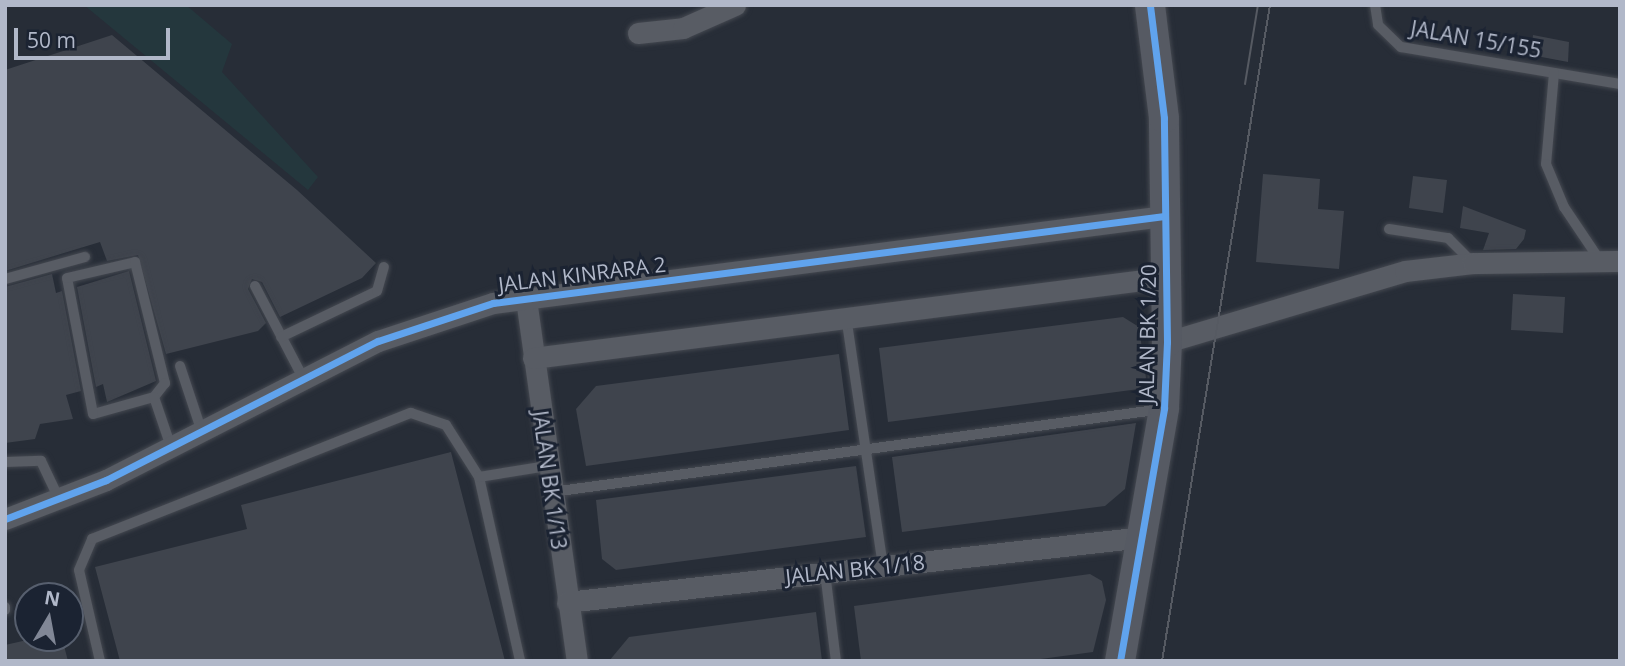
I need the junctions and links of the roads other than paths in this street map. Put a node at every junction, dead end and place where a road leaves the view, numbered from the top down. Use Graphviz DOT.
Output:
graph roads {
  1 [pos="735,5"];
  2 [pos="1375,5"];
  3 [pos="1154,12"];
  4 [pos="638,33"];
  5 [pos="1554,73"];
  6 [pos="1620,85"];
  7 [pos="1164,216"];
  8 [pos="1389,229"];
  9 [pos="85,257"];
  10 [pos="1609,260"];
  11 [pos="1473,263"];
  12 [pos="384,267"];
  13 [pos="1166,277"];
  14 [pos="5,279"];
  15 [pos="255,286"];
  16 [pos="526,299"];
  17 [pos="846,316"];
  18 [pos="281,337"];
  19 [pos="1167,342"];
  20 [pos="533,358"];
  21 [pos="180,366"];
  22 [pos="303,378"];
  23 [pos="154,397"];
  24 [pos="1164,408"];
  25 [pos="201,429"];
  26 [pos="170,444"];
  27 [pos="866,448"];
  28 [pos="5,462"];
  29 [pos="547,466"];
  30 [pos="479,477"];
  31 [pos="552,492"];
  32 [pos="60,500"];
  33 [pos="5,519"];
  34 [pos="1143,537"];
  35 [pos="883,566"];
  36 [pos="825,572"];
  37 [pos="567,602"];
  38 [pos="100,661"];
  39 [pos="520,661"];
  40 [pos="577,661"];
  41 [pos="836,661"];
  42 [pos="1120,661"];
  1 -- 4 [label="street"];
  2 -- 5 [label="lane, JALAN 15/155"];
  3 -- 7 [label="street, JALAN BK 1/20"];
  5 -- 6 [label="lane, JALAN 15/155"];
  5 -- 10 [label="lane"];
  7 -- 13 [label="street, JALAN BK 1/20"];
  7 -- 16 [label="street, JALAN KINRARA 2"];
  8 -- 11 [label="lane"];
  9 -- 14 [label="lane"];
  10 -- 11 [label="street"];
  11 -- 19 [label="street"];
  12 -- 18 [label="lane"];
  13 -- 17 [label="street"];
  13 -- 19 [label="street, JALAN BK 1/20"];
  15 -- 18 [label="lane"];
  16 -- 20 [label="street, JALAN BK 1/13"];
  16 -- 22 [label="street, JALAN KINRARA 2"];
  17 -- 20 [label="street"];
  17 -- 27 [label="lane"];
  18 -- 22 [label="lane"];
  19 -- 24 [label="street, JALAN BK 1/20"];
  20 -- 29 [label="street, JALAN BK 1/13"];
  21 -- 25 [label="lane"];
  22 -- 25 [label="street, JALAN KINRARA 2"];
  23 -- 23 [label="lane"];
  23 -- 26 [label="lane"];
  24 -- 27 [label="lane"];
  24 -- 34 [label="street, JALAN BK 1/20"];
  25 -- 26 [label="street, JALAN KINRARA 2"];
  26 -- 32 [label="street, JALAN KINRARA 2"];
  27 -- 31 [label="lane"];
  27 -- 35 [label="lane"];
  28 -- 32 [label="lane"];
  29 -- 30 [label="lane"];
  29 -- 31 [label="street, JALAN BK 1/13"];
  30 -- 38 [label="lane"];
  30 -- 39 [label="lane"];
  31 -- 37 [label="street, JALAN BK 1/13"];
  32 -- 33 [label="street, JALAN KINRARA 2"];
  34 -- 35 [label="street, JALAN BK 1/18"];
  34 -- 42 [label="street, JALAN BK 1/20"];
  35 -- 36 [label="street, JALAN BK 1/18"];
  36 -- 37 [label="street, JALAN BK 1/18"];
  36 -- 41 [label="lane"];
  37 -- 40 [label="street, JALAN BK 1/13"];
}
